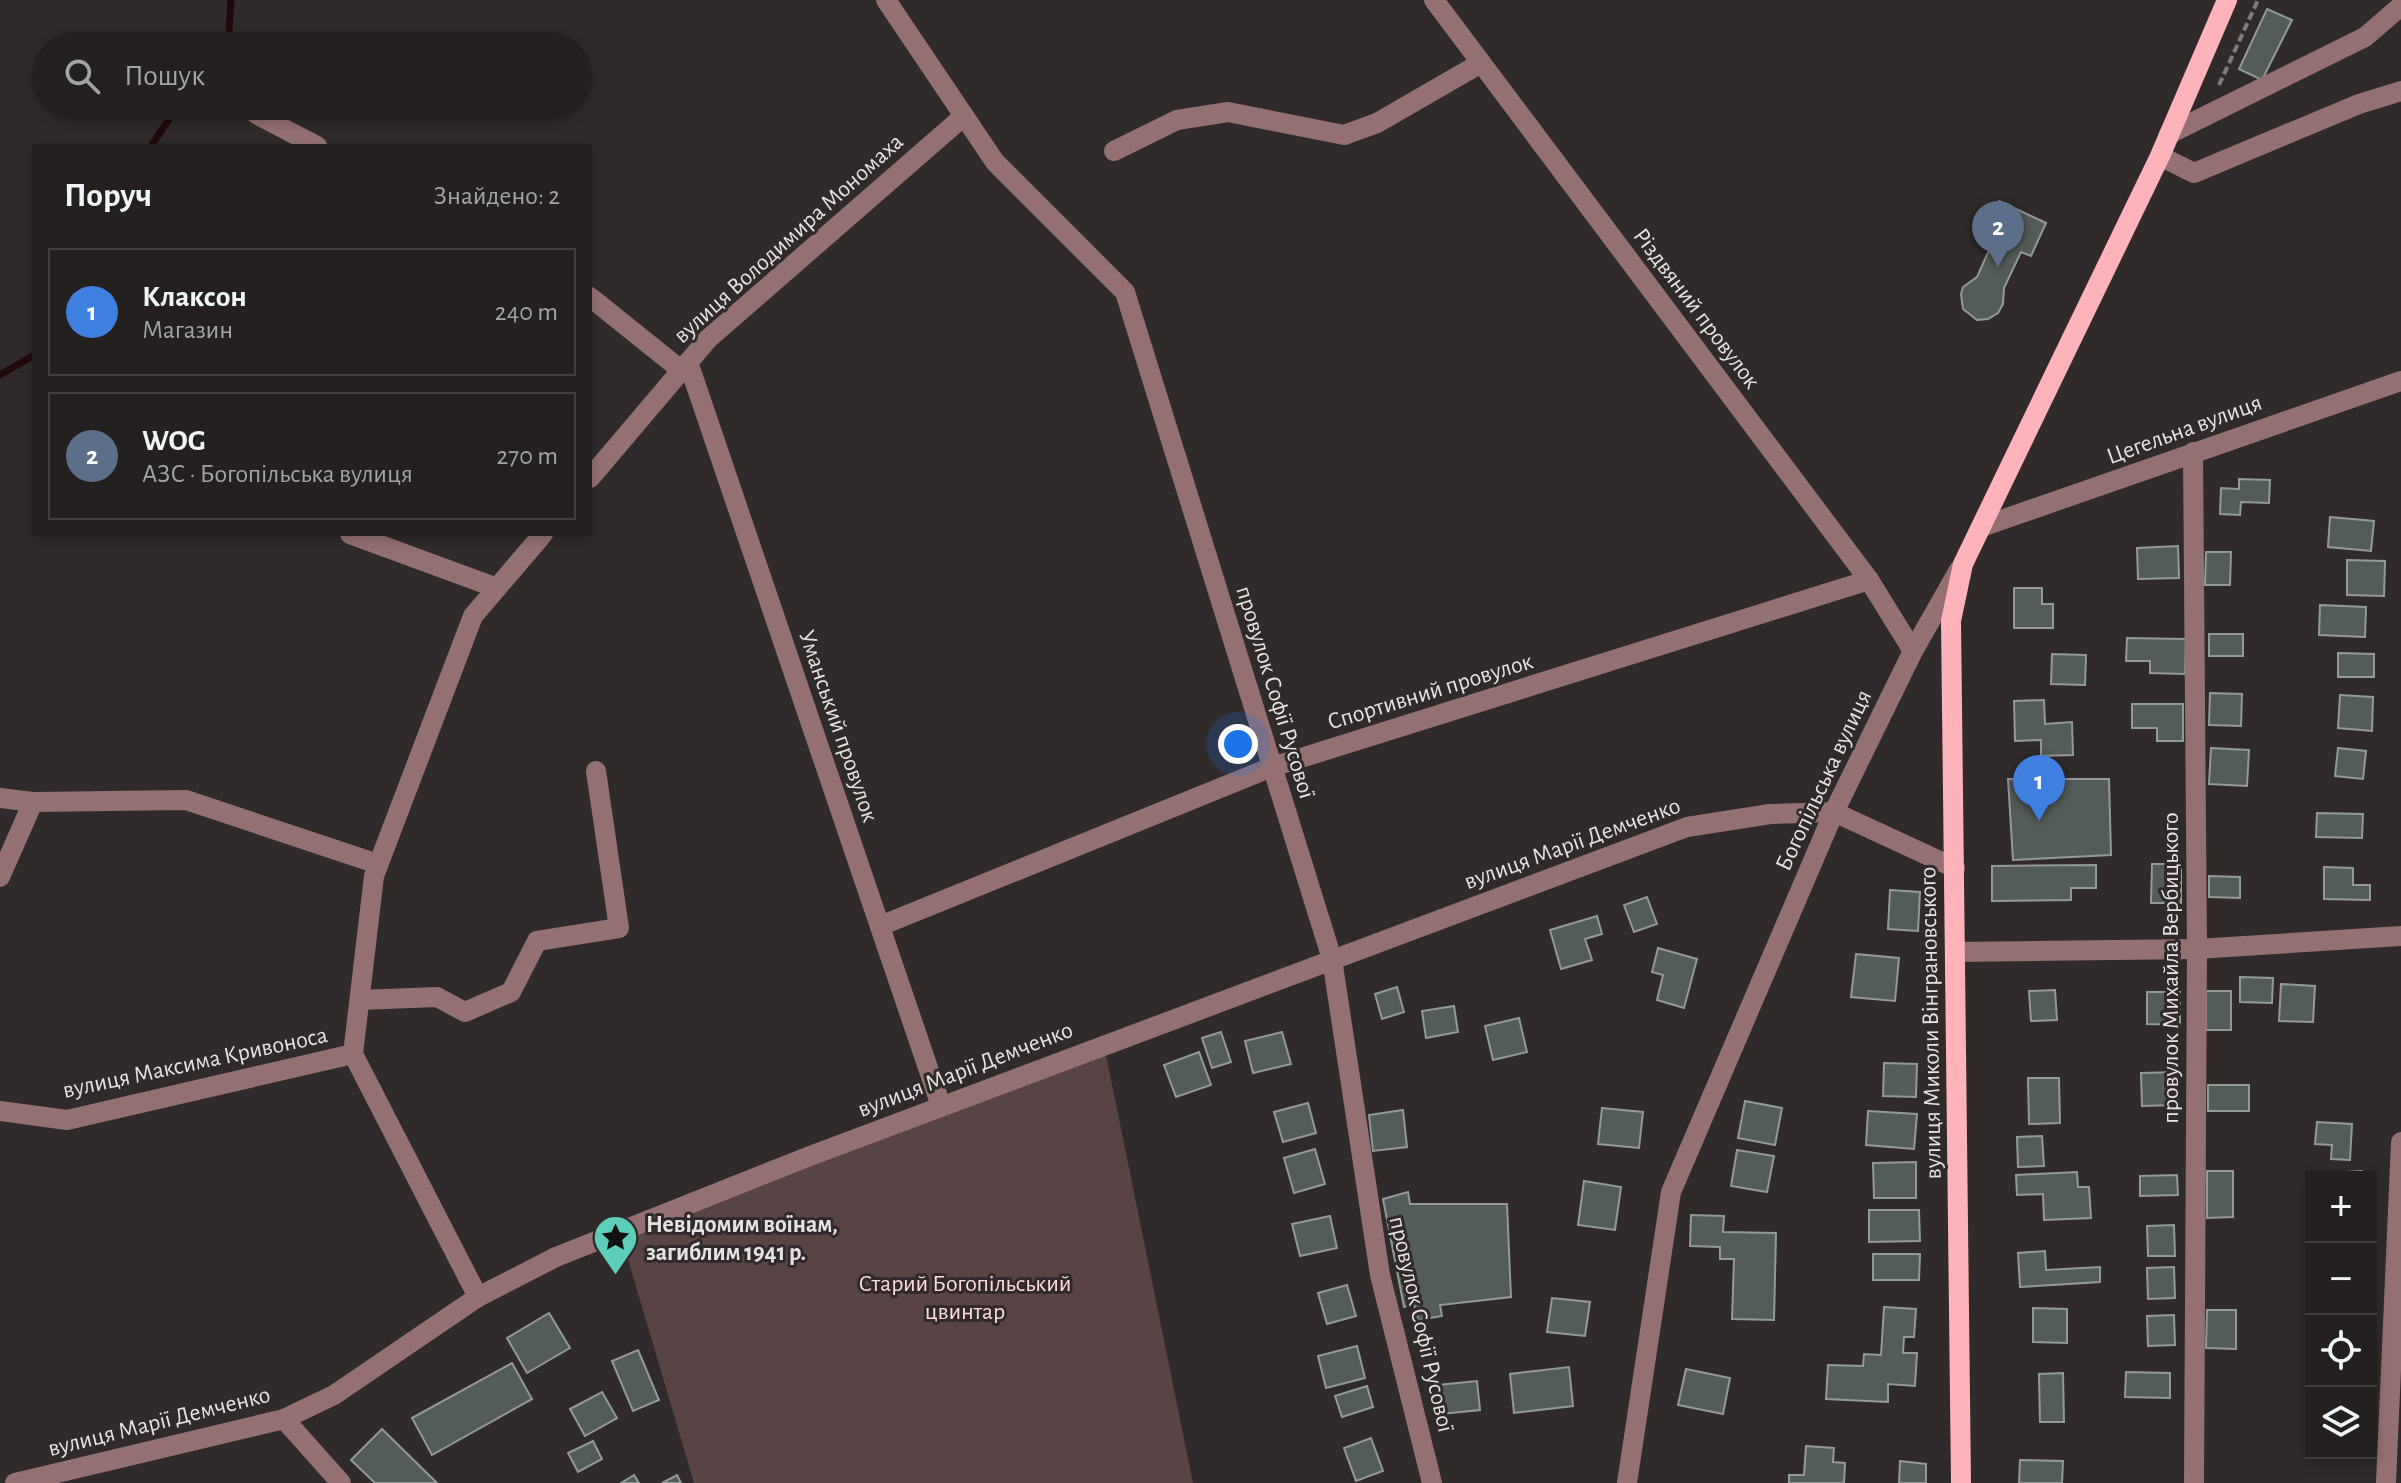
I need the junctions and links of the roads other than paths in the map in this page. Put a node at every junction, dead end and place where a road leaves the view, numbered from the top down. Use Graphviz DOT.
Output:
graph roads {
  1 [pos="886,0"];
  2 [pos="1434,0"];
  3 [pos="2227,0"];
  4 [pos="2401,6"];
  5 [pos="1481,63"];
  6 [pos="2401,91"];
  7 [pos="964,116"];
  8 [pos="267,120"];
  9 [pos="2169,134"];
  10 [pos="313,144"];
  11 [pos="1114,151"];
  12 [pos="2160,156"];
  13 [pos="592,298"];
  14 [pos="685,366"];
  15 [pos="2401,381"];
  16 [pos="2193,452"];
  17 [pos="592,476"];
  18 [pos="1984,526"];
  19 [pos="355,536"];
  20 [pos="541,536"];
  21 [pos="1963,564"];
  22 [pos="1869,580"];
  23 [pos="497,588"];
  24 [pos="1913,651"];
  25 [pos="1272,767"];
  26 [pos="596,771"];
  27 [pos="0,798"];
  28 [pos="33,802"];
  29 [pos="1834,812"];
  30 [pos="378,864"];
  31 [pos="1955,868"];
  32 [pos="0,877"];
  33 [pos="880,926"];
  34 [pos="2401,936"];
  35 [pos="2197,949"];
  36 [pos="1956,952"];
  37 [pos="1332,959"];
  38 [pos="360,1000"];
  39 [pos="353,1054"];
  40 [pos="941,1106"];
  41 [pos="0,1111"];
  42 [pos="2401,1142"];
  43 [pos="2400,1172"];
  44 [pos="478,1297"];
  45 [pos="284,1419"];
  46 [pos="15,1483"];
  47 [pos="341,1483"];
  48 [pos="1432,1483"];
  49 [pos="1627,1483"];
  50 [pos="1961,1483"];
  51 [pos="2194,1483"];
  52 [pos="2386,1483"];
  1 -- 7 [label="street, провулок Софії Русової"];
  2 -- 5 [label="street, Різдвяний провулок"];
  3 -- 9 [label="main road, Богопільська вулиця"];
  4 -- 9 [label="street"];
  5 -- 11 [label="street"];
  5 -- 22 [label="street, Різдвяний провулок"];
  6 -- 12 [label="street"];
  7 -- 14 [label="street, вулиця Володимира Мономаха"];
  7 -- 25 [label="street, провулок Софії Русової"];
  8 -- 10 [label="street"];
  9 -- 12 [label="main road, Богопільська вулиця"];
  12 -- 18 [label="main road, Богопільська вулиця"];
  13 -- 14 [label="street"];
  14 -- 17 [label="street, вулиця Володимира Мономаха"];
  14 -- 33 [label="street, Уманський провулок"];
  15 -- 16 [label="street, Цегельна вулиця"];
  16 -- 18 [label="street, Цегельна вулиця"];
  16 -- 35 [label="street, провулок Михайла Вербицького"];
  18 -- 21 [label="main road, Богопільська вулиця"];
  19 -- 23 [label="street"];
  20 -- 23 [label="street"];
  21 -- 24 [label="street, Богопільська вулиця"];
  21 -- 31 [label="main road, вулиця Миколи Вінграновського"];
  22 -- 24 [label="street, Різдвяний провулок"];
  22 -- 25 [label="street, Спортивний провулок"];
  23 -- 30 [label="street"];
  24 -- 29 [label="street, Богопільська вулиця"];
  25 -- 33 [label="street, Спортивний провулок"];
  25 -- 37 [label="street, провулок Софії Русової"];
  26 -- 38 [label="street"];
  27 -- 28 [label="street"];
  28 -- 30 [label="street"];
  28 -- 32 [label="street"];
  29 -- 31 [label="street, вулиця Марії Демченко"];
  29 -- 37 [label="street, вулиця Марії Демченко"];
  29 -- 49 [label="street, Богопільська вулиця"];
  30 -- 38 [label="street"];
  31 -- 36 [label="main road, вулиця Миколи Вінграновського"];
  33 -- 40 [label="street, Уманський провулок"];
  34 -- 35 [label="street"];
  35 -- 36 [label="street"];
  35 -- 51 [label="street, провулок Михайла Вербицького"];
  36 -- 50 [label="main road, вулиця Миколи Вінграновського"];
  37 -- 40 [label="street, вулиця Марії Демченко"];
  37 -- 48 [label="street, провулок Софії Русової"];
  38 -- 39 [label="street"];
  39 -- 41 [label="street, вулиця Максима Кривоноса"];
  39 -- 44 [label="street"];
  40 -- 44 [label="street, вулиця Марії Демченко"];
  42 -- 43 [label="street"];
  43 -- 52 [label="street"];
  44 -- 45 [label="street, вулиця Марії Демченко"];
  45 -- 46 [label="street, вулиця Марії Демченко"];
  45 -- 47 [label="street"];
}
